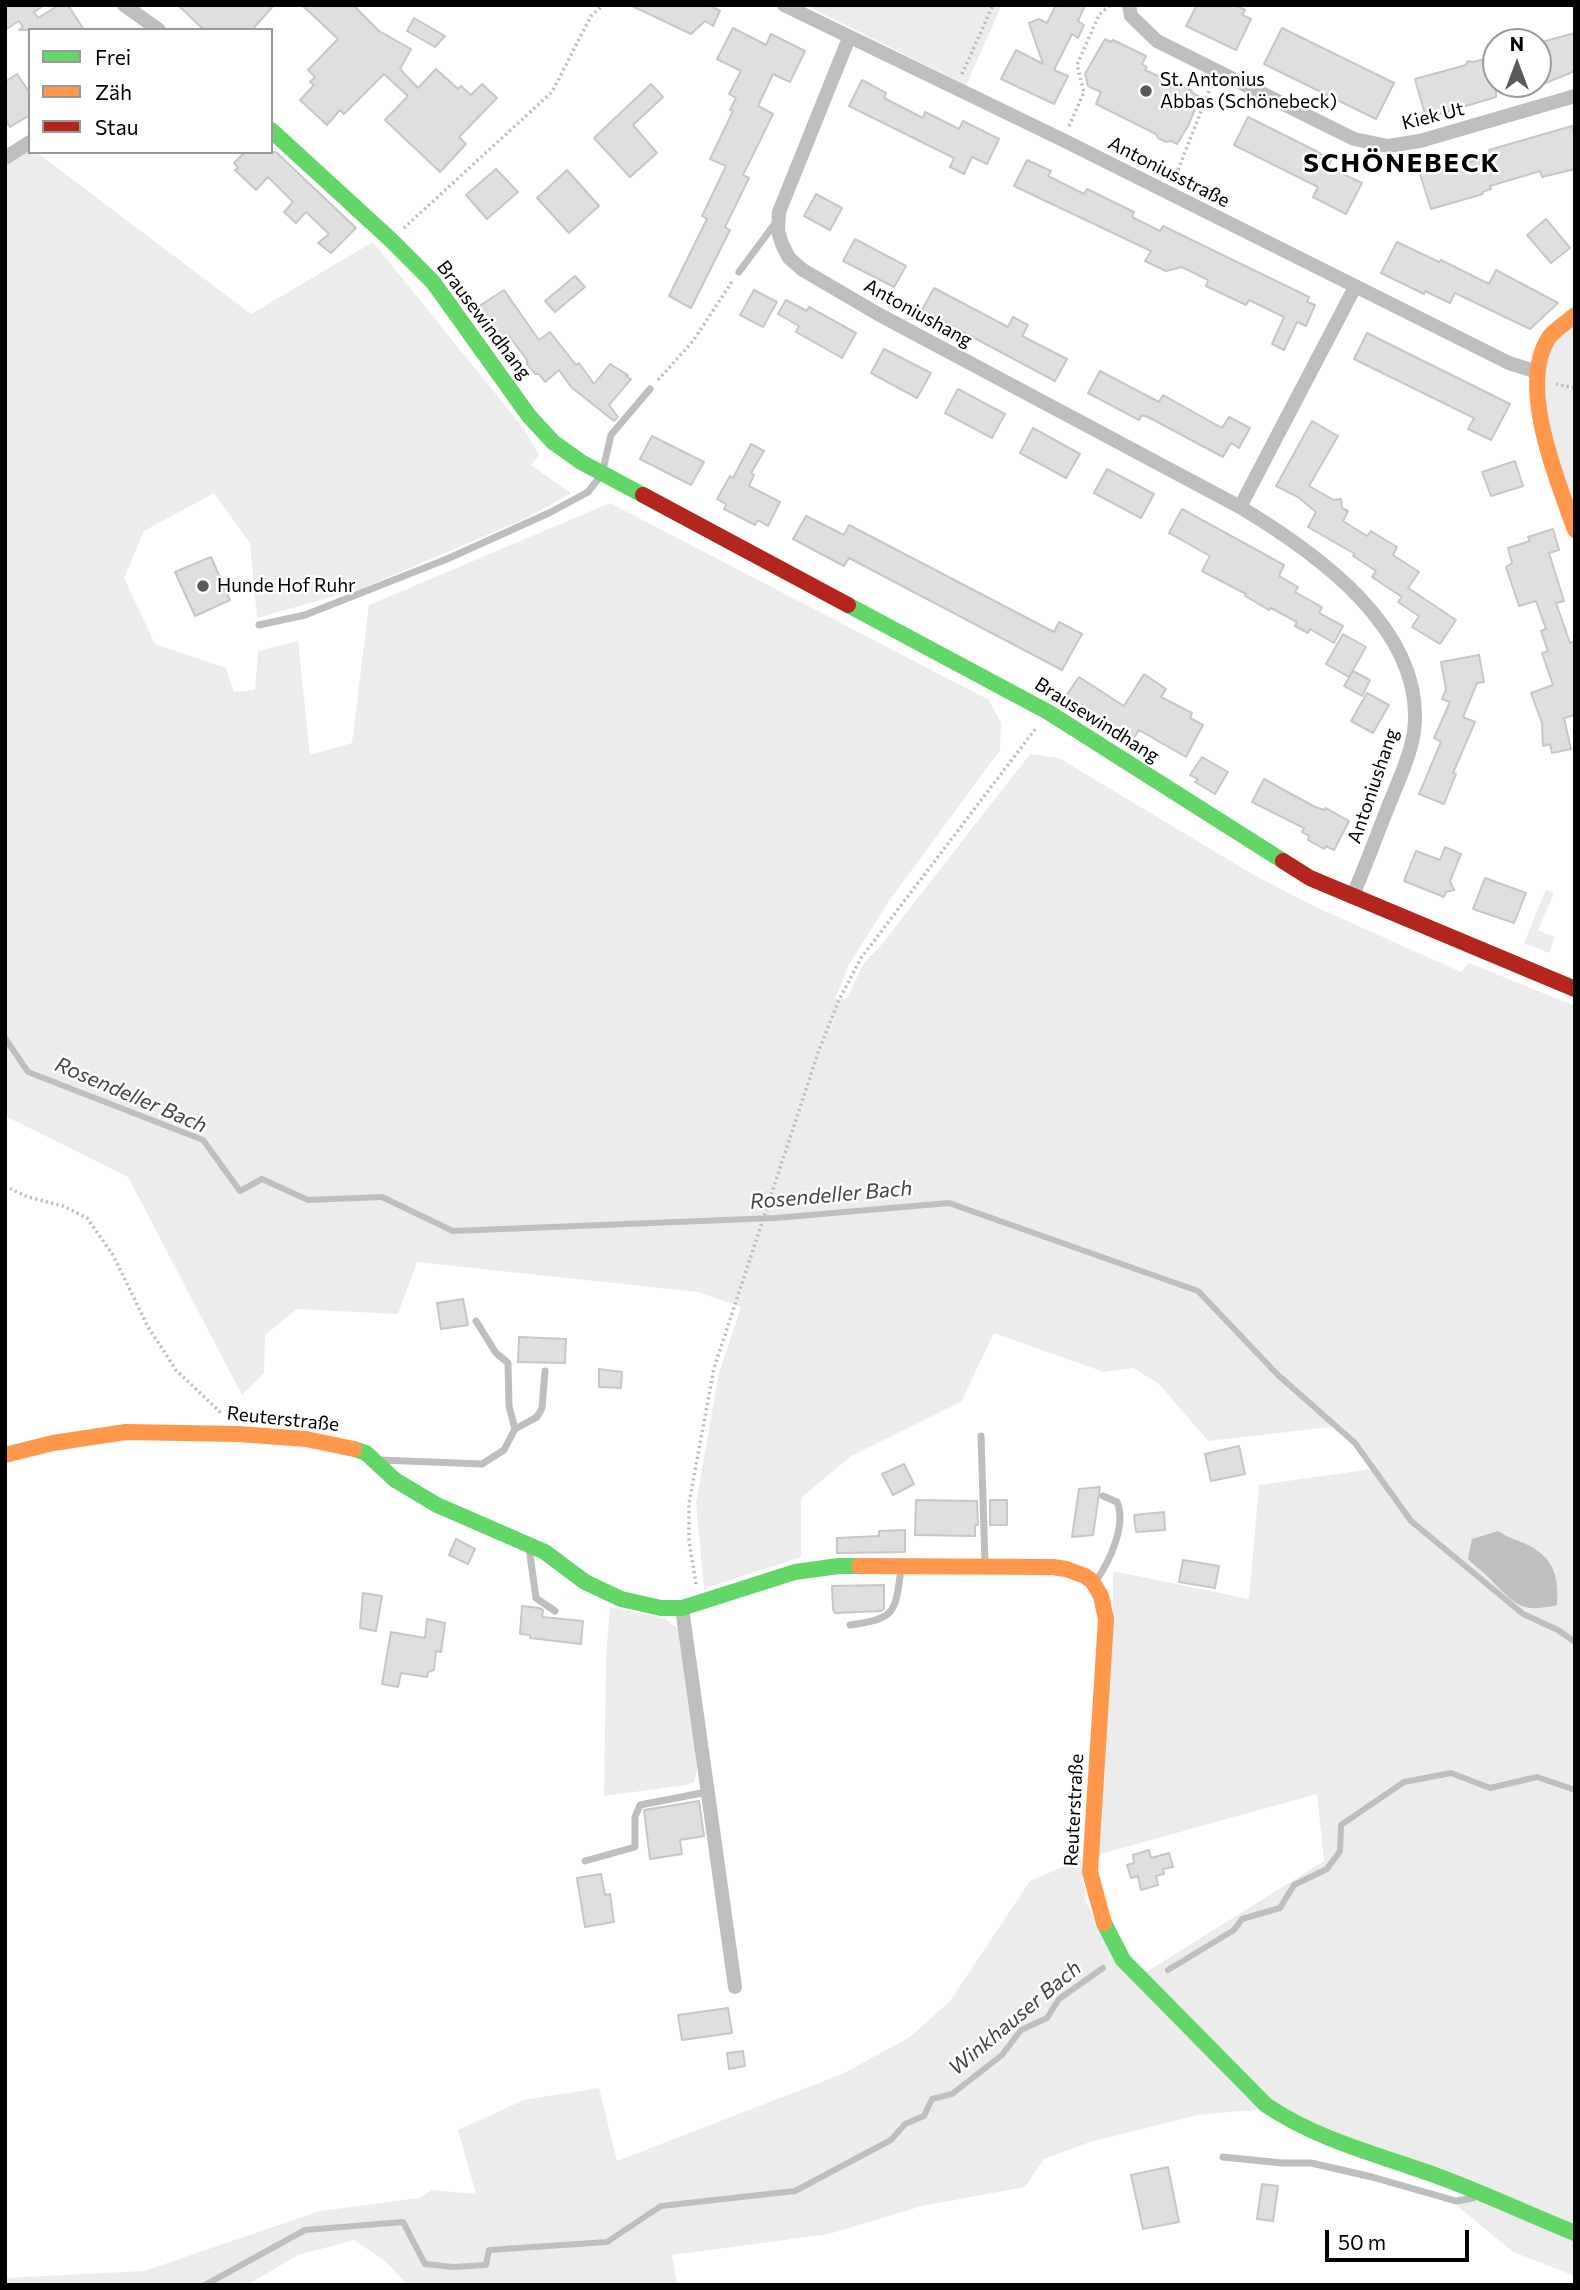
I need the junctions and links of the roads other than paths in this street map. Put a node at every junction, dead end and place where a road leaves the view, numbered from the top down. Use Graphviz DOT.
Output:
graph roads {
  1 [pos="124,5"];
  2 [pos="784,5"];
  3 [pos="1129,5"];
  4 [pos="156,28"];
  5 [pos="849,38"];
  6 [pos="1575,96"];
  7 [pos="273,132"];
  8 [pos="28,143"];
  9 [pos="5,158"];
  10 [pos="778,220"];
  11 [pos="738,272"];
  12 [pos="1355,287"];
  13 [pos="1575,315"];
  14 [pos="1537,372"];
  15 [pos="650,389"];
  16 [pos="602,474"];
  17 [pos="1240,507"];
  18 [pos="1575,530"];
  19 [pos="258,625"];
  20 [pos="1352,897"];
  21 [pos="1575,989"];
  22 [pos="476,1321"];
  23 [pos="545,1371"];
  24 [pos="515,1429"];
  25 [pos="981,1436"];
  26 [pos="5,1455"];
  27 [pos="376,1460"];
  28 [pos="1103,1496"];
  29 [pos="529,1544"];
  30 [pos="901,1565"];
  31 [pos="985,1567"];
  32 [pos="1095,1583"];
  33 [pos="682,1608"];
  34 [pos="555,1611"];
  35 [pos="850,1625"];
  36 [pos="708,1792"];
  37 [pos="585,1861"];
  38 [pos="735,1987"];
  39 [pos="1223,2157"];
  40 [pos="1485,2196"];
  41 [pos="1575,2233"];
  1 -- 4 [label="street"];
  2 -- 5 [label="street, Antoniusstraße"];
  3 -- 6 [label="street, Kiek Ut"];
  5 -- 10 [label="street"];
  5 -- 12 [label="street, Antoniusstraße"];
  7 -- 16 [label="street, Brausewindhang"];
  8 -- 9 [label="street"];
  10 -- 11 [label="lane"];
  10 -- 17 [label="street, Antoniushang"];
  12 -- 14 [label="street, Antoniusstraße"];
  12 -- 17 [label="street"];
  13 -- 14 [label="street"];
  14 -- 18 [label="street"];
  15 -- 16 [label="lane"];
  16 -- 19 [label="lane"];
  16 -- 20 [label="street, Brausewindhang"];
  17 -- 20 [label="street, Antoniushang"];
  20 -- 21 [label="street, Brausewindhang"];
  22 -- 24 [label="lane"];
  23 -- 24 [label="lane"];
  24 -- 27 [label="lane"];
  25 -- 31 [label="lane"];
  26 -- 27 [label="street, Reuterstraße"];
  27 -- 29 [label="street, Reuterstraße"];
  28 -- 32 [label="lane"];
  29 -- 33 [label="street, Reuterstraße"];
  29 -- 34 [label="lane"];
  30 -- 31 [label="street, Reuterstraße"];
  30 -- 33 [label="street, Reuterstraße"];
  30 -- 35 [label="lane"];
  31 -- 32 [label="street, Reuterstraße"];
  32 -- 40 [label="street, Reuterstraße"];
  33 -- 36 [label="street"];
  36 -- 37 [label="lane"];
  36 -- 38 [label="street"];
  39 -- 40 [label="lane"];
  40 -- 41 [label="street, Reuterstraße"];
}
